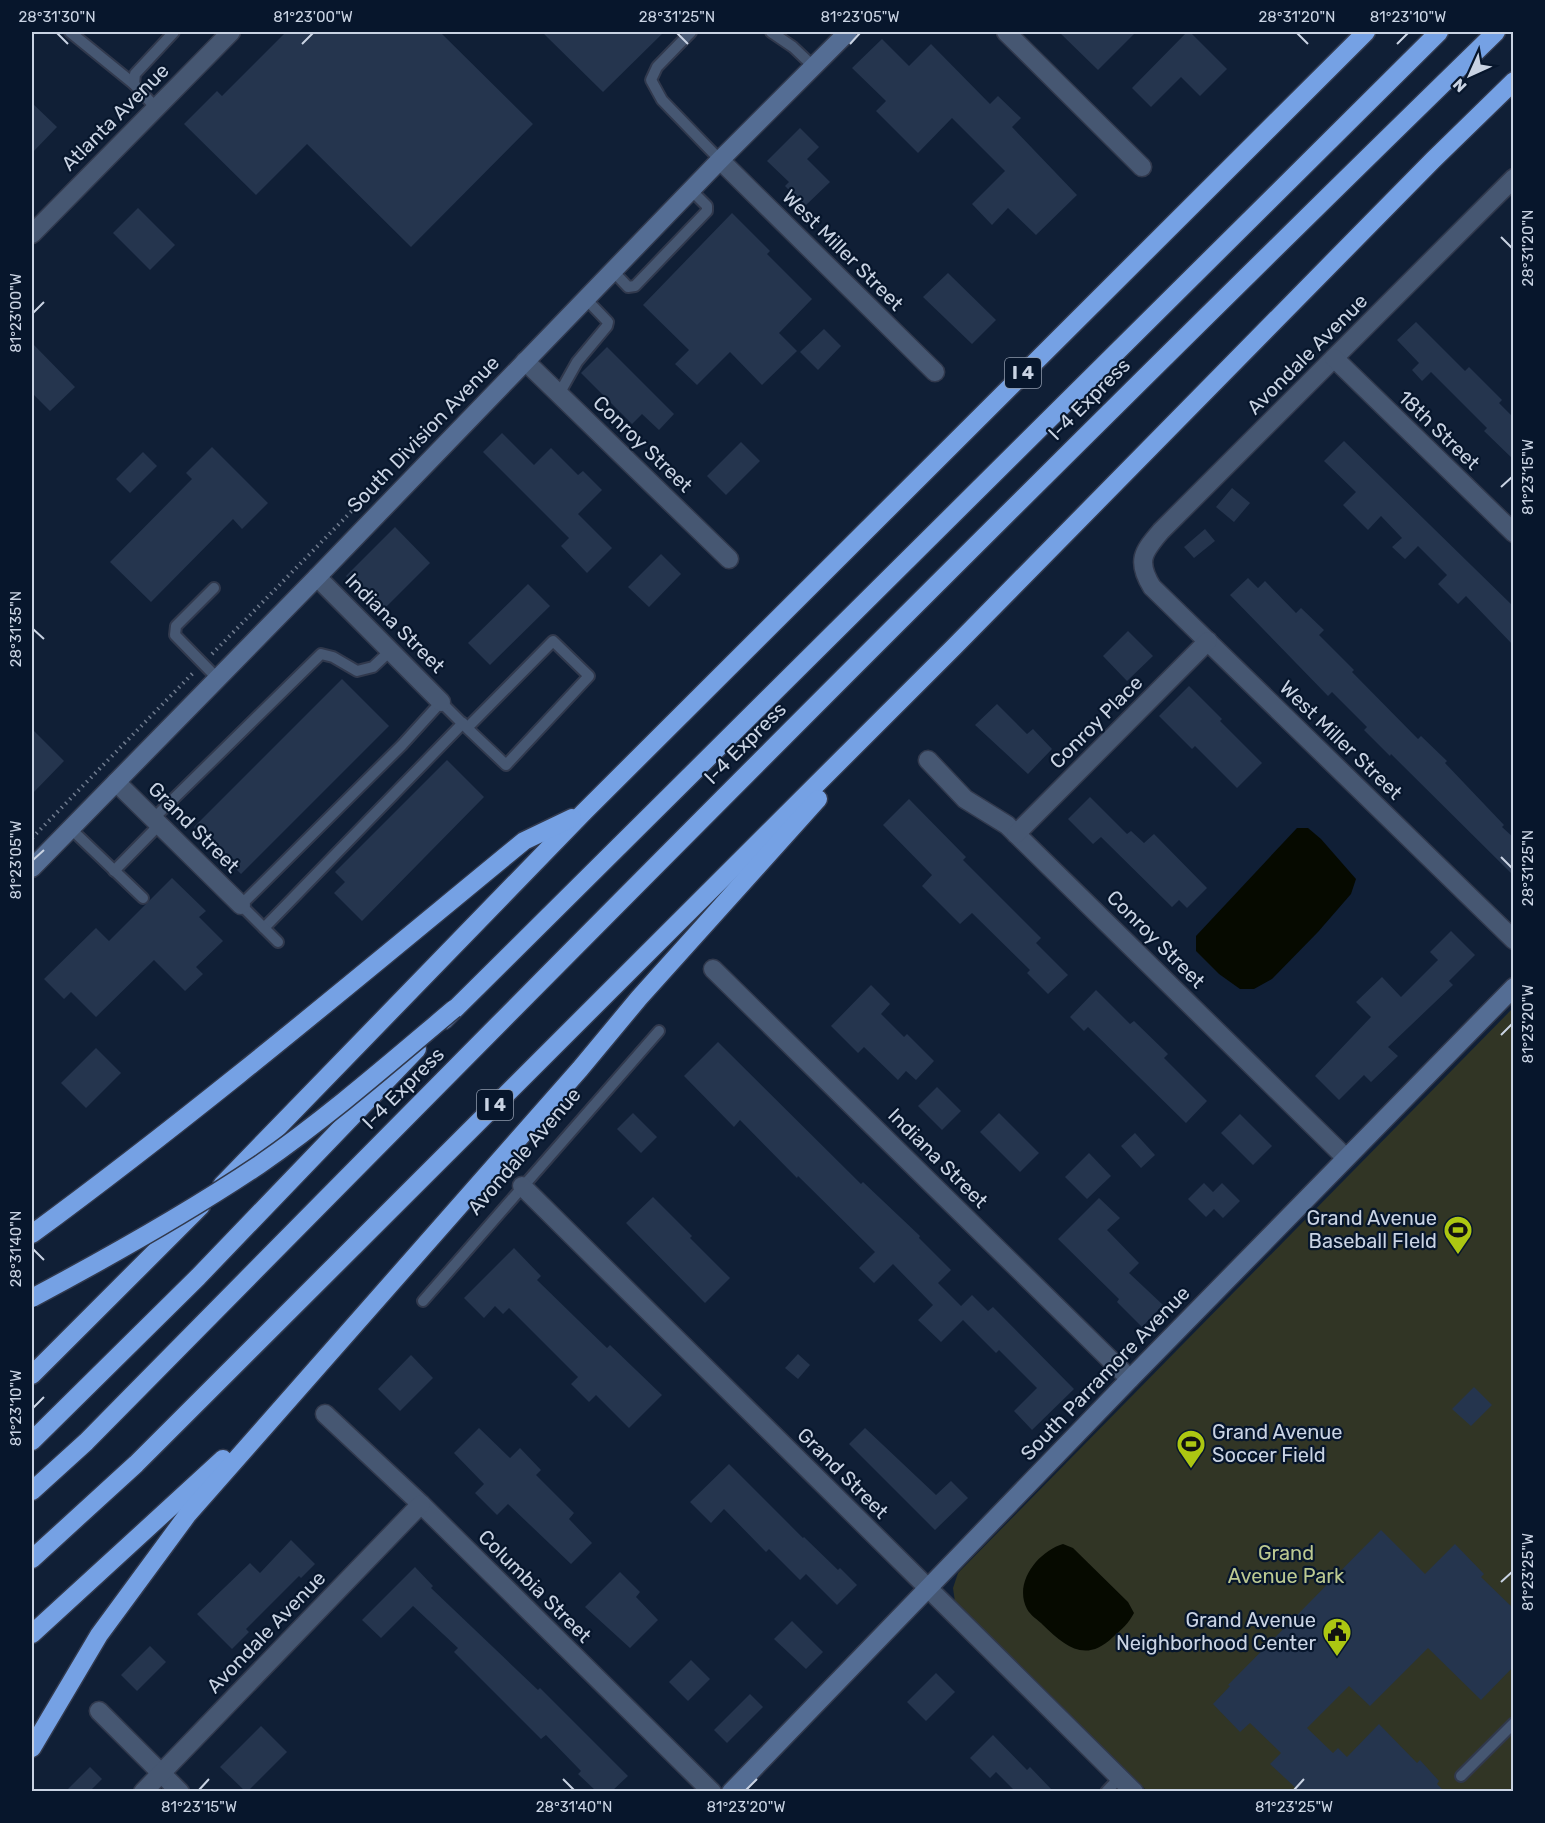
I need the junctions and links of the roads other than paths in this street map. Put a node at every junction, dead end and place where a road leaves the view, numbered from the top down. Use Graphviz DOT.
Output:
graph roads {
  1 [pos="70,32"];
  2 [pos="174,32"];
  3 [pos="231,32"];
  4 [pos="691,32"];
  5 [pos="771,32"];
  6 [pos="848,32"];
  7 [pos="1006,32"];
  8 [pos="1366,32"];
  9 [pos="1439,32"];
  10 [pos="1496,32"];
  11 [pos="813,66"];
  12 [pos="1514,81"];
  13 [pos="134,84"];
  14 [pos="156,108"];
  15 [pos="720,160"];
  16 [pos="1142,167"];
  17 [pos="1514,177"];
  18 [pos="691,190"];
  19 [pos="32,234"];
  20 [pos="612,271"];
  21 [pos="586,298"];
  22 [pos="1334,358"];
  23 [pos="525,361"];
  24 [pos="935,372"];
  25 [pos="559,394"];
  26 [pos="1514,533"];
  27 [pos="729,559"];
  28 [pos="1143,568"];
  29 [pos="317,577"];
  30 [pos="214,588"];
  31 [pos="1208,641"];
  32 [pos="954,647"];
  33 [pos="390,651"];
  34 [pos="217,678"];
  35 [pos="441,702"];
  36 [pos="465,725"];
  37 [pos="928,760"];
  38 [pos="116,782"];
  39 [pos="584,812"];
  40 [pos="156,822"];
  41 [pos="70,828"];
  42 [pos="1016,834"];
  43 [pos="32,868"];
  44 [pos="114,871"];
  45 [pos="143,898"];
  46 [pos="241,905"];
  47 [pos="264,928"];
  48 [pos="1514,940"];
  49 [pos="278,942"];
  50 [pos="713,969"];
  51 [pos="1514,987"];
  52 [pos="454,1009"];
  53 [pos="659,1031"];
  54 [pos="1346,1158"];
  55 [pos="522,1186"];
  56 [pos="32,1234"];
  57 [pos="32,1298"];
  58 [pos="423,1301"];
  59 [pos="32,1375"];
  60 [pos="1130,1379"];
  61 [pos="292,1395"];
  62 [pos="325,1414"];
  63 [pos="32,1442"];
  64 [pos="32,1491"];
  65 [pos="421,1504"];
  66 [pos="32,1559"];
  67 [pos="928,1589"];
  68 [pos="32,1634"];
  69 [pos="99,1711"];
  70 [pos="1514,1723"];
  71 [pos="32,1748"];
  72 [pos="161,1773"];
  73 [pos="1461,1776"];
  74 [pos="1120,1778"];
  75 [pos="143,1791"];
  76 [pos="180,1791"];
  77 [pos="712,1791"];
  78 [pos="731,1791"];
  79 [pos="1106,1791"];
  80 [pos="1134,1791"];
  1 -- 13 [label="lane"];
  2 -- 13 [label="lane"];
  3 -- 14 [label="street, Atlanta Avenue"];
  4 -- 15 [label="lane"];
  5 -- 11 [label="lane"];
  6 -- 11 [label="street, South Division Avenue"];
  7 -- 16 [label="street"];
  8 -- 39 [label="highway, I 4"];
  9 -- 52 [label="highway, I-4 Express"];
  10 -- 64 [label="highway, I-4 Express"];
  11 -- 15 [label="street, South Division Avenue"];
  12 -- 32 [label="highway, I 4"];
  13 -- 14 [label="lane"];
  14 -- 19 [label="street, Atlanta Avenue"];
  15 -- 18 [label="street, South Division Avenue"];
  15 -- 24 [label="street, West Miller Street"];
  17 -- 22 [label="street, Avondale Avenue"];
  18 -- 20 [label="street, South Division Avenue"];
  18 -- 20 [label="lane"];
  20 -- 21 [label="street, South Division Avenue"];
  21 -- 23 [label="street, South Division Avenue"];
  21 -- 25 [label="lane"];
  22 -- 26 [label="street, 18th Street"];
  22 -- 28 [label="street, Avondale Avenue"];
  23 -- 25 [label="street, Conroy Street"];
  23 -- 29 [label="street, South Division Avenue"];
  25 -- 27 [label="street, Conroy Street"];
  28 -- 31 [label="street, West Miller Street"];
  29 -- 33 [label="street, Indiana Street"];
  29 -- 34 [label="street, South Division Avenue"];
  30 -- 34 [label="lane"];
  31 -- 42 [label="street, Conroy Place"];
  31 -- 48 [label="street, West Miller Street"];
  32 -- 61 [label="highway"];
  32 -- 66 [label="highway, I 4"];
  33 -- 35 [label="street, Indiana Street"];
  33 -- 40 [label="lane"];
  34 -- 38 [label="street, South Division Avenue"];
  35 -- 36 [label="lane"];
  35 -- 46 [label="lane"];
  36 -- 36 [label="lane"];
  36 -- 47 [label="lane"];
  37 -- 42 [label="street, Conroy Street"];
  38 -- 40 [label="street, Grand Street"];
  38 -- 41 [label="street, South Division Avenue"];
  39 -- 56 [label="highway"];
  39 -- 59 [label="highway, I 4"];
  40 -- 44 [label="lane"];
  40 -- 46 [label="street, Grand Street"];
  41 -- 43 [label="street, South Division Avenue"];
  41 -- 44 [label="lane"];
  42 -- 54 [label="street, Conroy Street"];
  44 -- 45 [label="lane"];
  46 -- 47 [label="lane"];
  47 -- 49 [label="lane"];
  50 -- 60 [label="street, Indiana Street"];
  51 -- 54 [label="street, South Parramore Avenue"];
  52 -- 57 [label="highway, bridge"];
  52 -- 63 [label="highway, I-4 Express, bridge"];
  53 -- 55 [label="lane, Avondale Avenue"];
  54 -- 60 [label="street, South Parramore Avenue"];
  55 -- 58 [label="lane, Avondale Avenue"];
  55 -- 67 [label="street, Grand Street"];
  60 -- 67 [label="street, South Parramore Avenue"];
  61 -- 68 [label="highway"];
  61 -- 71 [label="highway"];
  62 -- 65 [label="street, Columbia Street"];
  65 -- 72 [label="street, Avondale Avenue"];
  65 -- 77 [label="street, Columbia Street"];
  67 -- 74 [label="street, Grand Street"];
  67 -- 78 [label="street, South Parramore Avenue"];
  69 -- 72 [label="street"];
  70 -- 73 [label="lane"];
  72 -- 75 [label="street, Avondale Avenue"];
  72 -- 76 [label="street"];
  74 -- 79 [label="lane"];
  74 -- 80 [label="street, Grand Street"];
}
